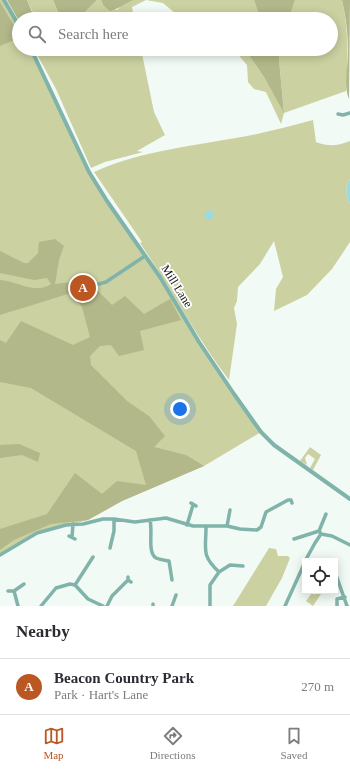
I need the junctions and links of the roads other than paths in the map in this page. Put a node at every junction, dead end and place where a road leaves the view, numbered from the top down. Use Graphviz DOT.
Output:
graph roads {
  1 [pos="4,0"];
  2 [pos="12,14"];
  3 [pos="34,56"];
  4 [pos="350,113"];
  5 [pos="338,114"];
  6 [pos="145,256"];
  7 [pos="95,285"];
  8 [pos="350,498"];
  9 [pos="292,500"];
  10 [pos="193,505"];
  11 [pos="230,509"];
  12 [pos="326,514"];
  13 [pos="114,518"];
  14 [pos="150,520"];
  15 [pos="73,524"];
  16 [pos="187,525"];
  17 [pos="228,526"];
  18 [pos="206,527"];
  19 [pos="320,533"];
  20 [pos="72,538"];
  21 [pos="294,539"];
  22 [pos="350,545"];
  23 [pos="113,546"];
  24 [pos="0,555"];
  25 [pos="307,558"];
  26 [pos="94,560"];
  27 [pos="244,566"];
  28 [pos="302,570"];
  29 [pos="219,572"];
  30 [pos="170,579"];
  31 [pos="129,580"];
  32 [pos="338,580"];
  33 [pos="24,584"];
  34 [pos="75,585"];
  35 [pos="8,591"];
  36 [pos="14,591"];
  37 [pos="176,595"];
  38 [pos="345,597"];
  39 [pos="18,606"];
  40 [pos="41,606"];
  41 [pos="103,606"];
  42 [pos="107,606"];
  43 [pos="172,606"];
  44 [pos="210,606"];
  45 [pos="285,606"];
  46 [pos="337,606"];
  47 [pos="348,606"];
  1 -- 2 [label="street"];
  3 -- 6 [label="street, Mill Lane"];
  4 -- 5 [label="street"];
  6 -- 7 [label="street"];
  6 -- 8 [label="street, Mill Lane"];
  9 -- 17 [label="street"];
  10 -- 16 [label="street"];
  11 -- 17 [label="street"];
  12 -- 19 [label="street"];
  13 -- 14 [label="street"];
  13 -- 15 [label="street"];
  13 -- 23 [label="street"];
  14 -- 16 [label="street"];
  14 -- 30 [label="street"];
  15 -- 20 [label="street"];
  15 -- 24 [label="street"];
  16 -- 18 [label="street"];
  17 -- 18 [label="street"];
  18 -- 29 [label="street"];
  19 -- 21 [label="street"];
  19 -- 22 [label="street"];
  19 -- 25 [label="street"];
  26 -- 34 [label="street"];
  27 -- 29 [label="street"];
  28 -- 45 [label="street"];
  29 -- 44 [label="street"];
  31 -- 42 [label="street"];
  32 -- 38 [label="street"];
  33 -- 36 [label="street"];
  34 -- 40 [label="street"];
  34 -- 41 [label="street"];
  35 -- 36 [label="street"];
  36 -- 39 [label="street"];
  37 -- 43 [label="street"];
  38 -- 46 [label="street"];
  38 -- 47 [label="street"];
}
